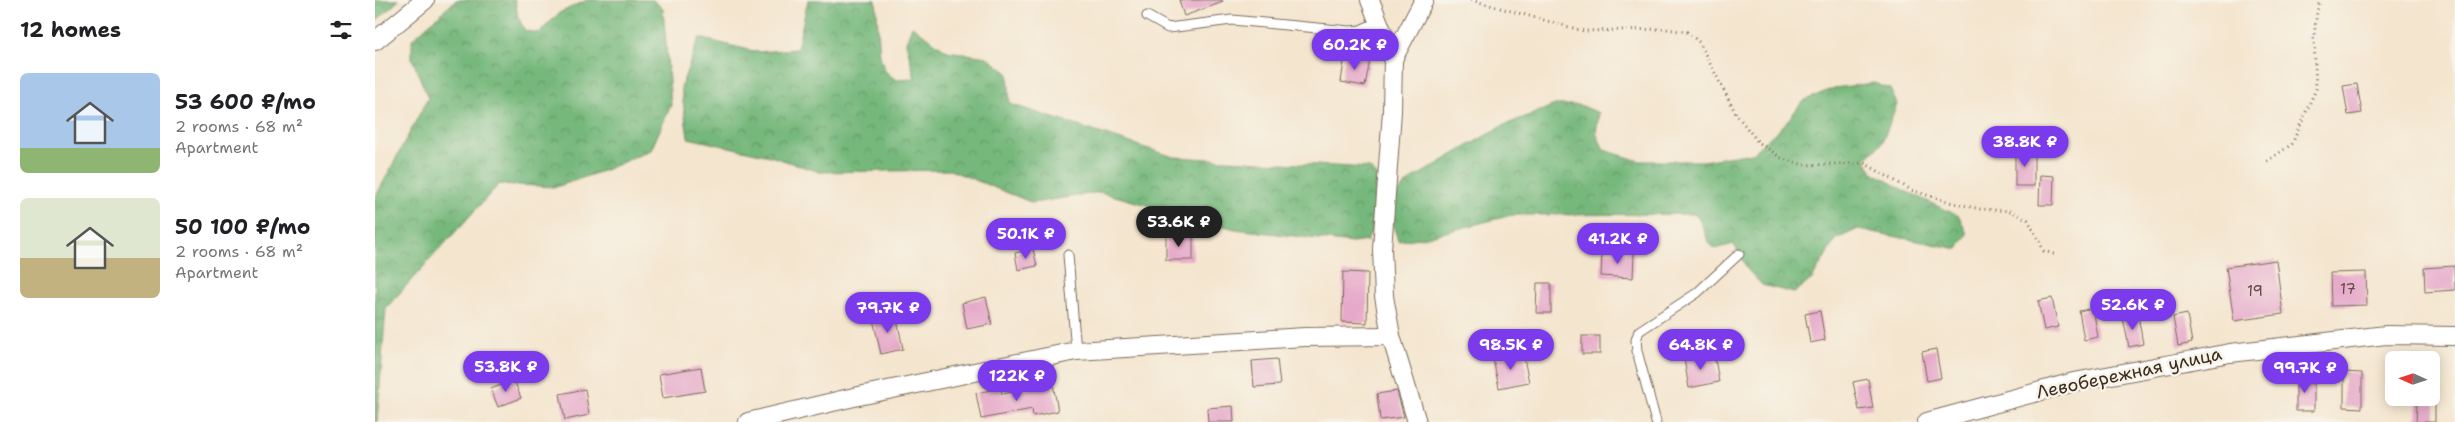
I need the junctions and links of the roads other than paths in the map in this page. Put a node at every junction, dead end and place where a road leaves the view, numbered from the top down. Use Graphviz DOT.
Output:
graph roads {
  1 [pos="425,0"];
  2 [pos="1370,0"];
  3 [pos="1424,0"];
  4 [pos="1147,16"];
  5 [pos="1378,22"];
  6 [pos="375,41"];
  7 [pos="1393,60"];
  8 [pos="1739,254"];
  9 [pos="1068,255"];
  10 [pos="1391,336"];
  11 [pos="2455,336"];
  12 [pos="1076,351"];
  13 [pos="748,422"];
  14 [pos="1417,422"];
  15 [pos="1656,422"];
  16 [pos="1927,422"];
  1 -- 6 [label="street"];
  2 -- 5 [label="street"];
  3 -- 7 [label="street"];
  4 -- 5 [label="lane"];
  5 -- 7 [label="street"];
  7 -- 10 [label="street"];
  8 -- 15 [label="lane"];
  9 -- 12 [label="lane"];
  10 -- 12 [label="street"];
  10 -- 14 [label="street"];
  11 -- 16 [label="street, Левобережная улица"];
  12 -- 13 [label="street"];
}
